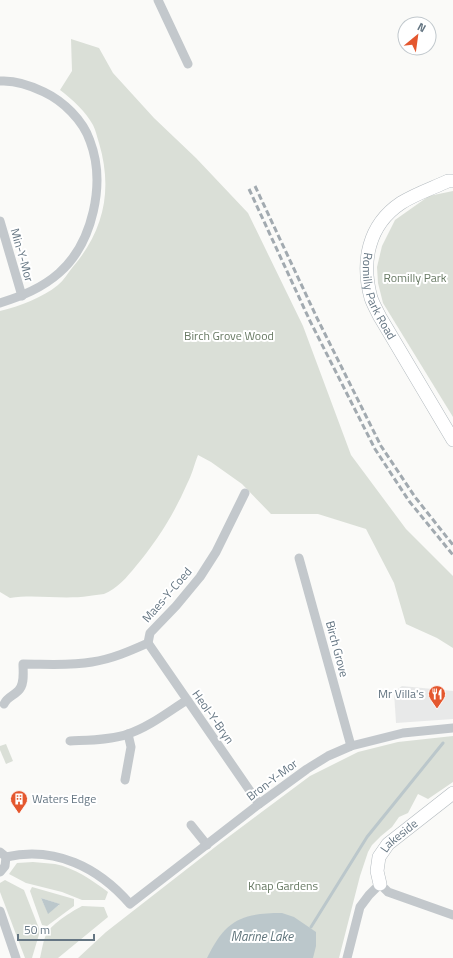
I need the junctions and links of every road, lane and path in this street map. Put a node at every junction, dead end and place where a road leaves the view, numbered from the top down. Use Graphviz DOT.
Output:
graph roads {
  1 [pos="158,0"];
  2 [pos="188,64"];
  3 [pos="0,81"];
  4 [pos="453,180"];
  5 [pos="0,221"];
  6 [pos="22,296"];
  7 [pos="0,303"];
  8 [pos="453,440"];
  9 [pos="245,493"];
  10 [pos="299,558"];
  11 [pos="148,643"];
  12 [pos="187,700"];
  13 [pos="4,704"];
  14 [pos="453,728"];
  15 [pos="128,734"];
  16 [pos="70,741"];
  17 [pos="351,746"];
  18 [pos="125,780"];
  19 [pos="453,793"];
  20 [pos="259,804"];
  21 [pos="192,825"];
  22 [pos="207,845"];
  23 [pos="3,855"];
  24 [pos="0,872"];
  25 [pos="380,884"];
  26 [pos="0,911"];
  27 [pos="453,915"];
  28 [pos="16,958"];
  29 [pos="347,958"];
  1 -- 2 [label="street"];
  3 -- 6 [label="street"];
  4 -- 8 [label="street, Romilly Park Road"];
  5 -- 6 [label="street, Min-Y-Mor"];
  6 -- 7 [label="street"];
  9 -- 11 [label="street, Maes-Y-Coed"];
  10 -- 17 [label="street, Birch Grove"];
  11 -- 12 [label="street, Heol-Y-Bryn"];
  11 -- 13 [label="street, Maes-Y-Coed"];
  12 -- 15 [label="street"];
  12 -- 20 [label="street, Heol-Y-Bryn"];
  14 -- 17 [label="street, Bron-Y-Mor"];
  15 -- 16 [label="street"];
  15 -- 18 [label="street"];
  17 -- 20 [label="street, Bron-Y-Mor"];
  19 -- 25 [label="street, Lakeside"];
  20 -- 22 [label="street, Bron-Y-Mor"];
  21 -- 22 [label="street"];
  22 -- 23 [label="street, Bron-Y-Mor"];
  23 -- 24 [label="street"];
  25 -- 27 [label="street"];
  25 -- 29 [label="street"];
  26 -- 28 [label="street"];
}
